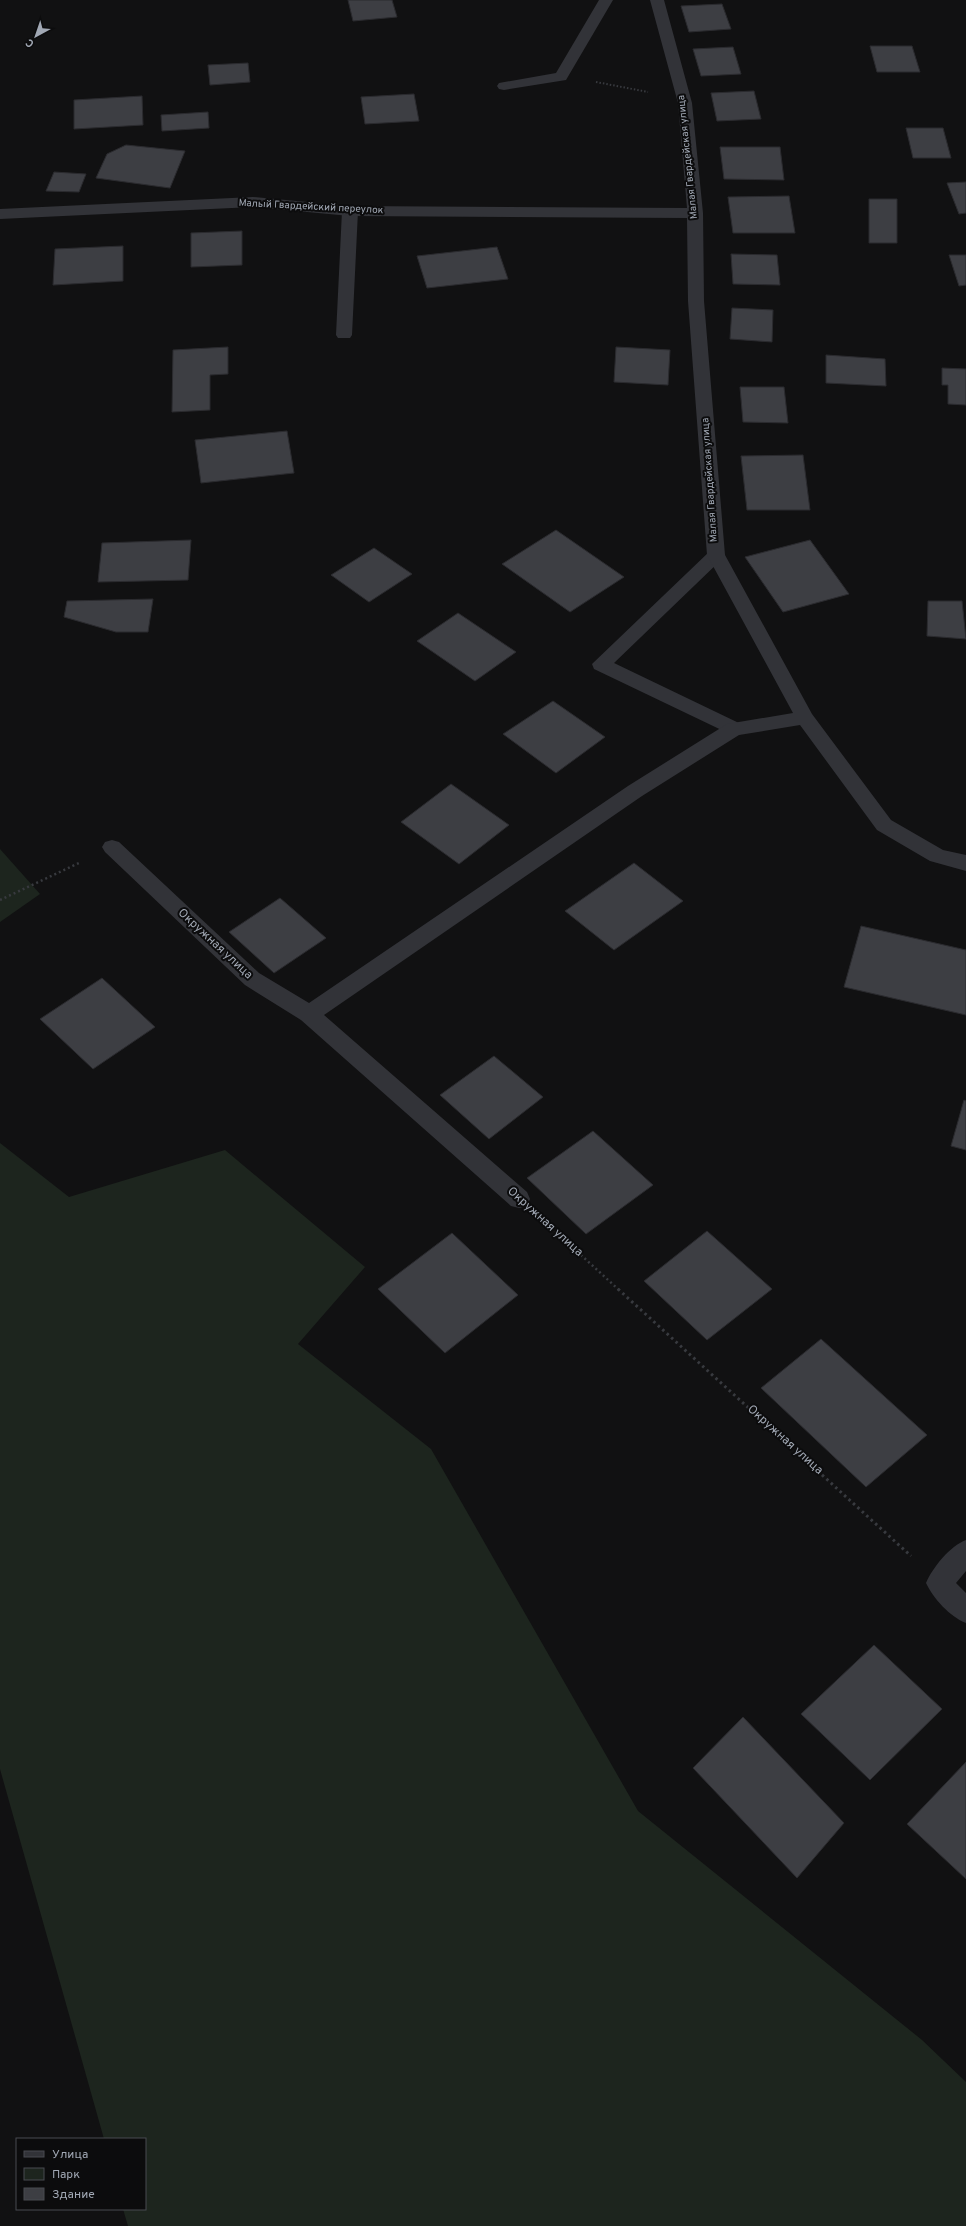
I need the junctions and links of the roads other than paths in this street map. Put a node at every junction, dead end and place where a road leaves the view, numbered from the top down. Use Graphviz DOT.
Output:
graph roads {
  1 [pos="606,0"];
  2 [pos="657,0"];
  3 [pos="504,86"];
  4 [pos="350,211"];
  5 [pos="695,213"];
  6 [pos="0,214"];
  7 [pos="344,335"];
  8 [pos="716,555"];
  9 [pos="804,718"];
  10 [pos="734,729"];
  11 [pos="112,847"];
  12 [pos="966,863"];
  13 [pos="309,1014"];
  14 [pos="519,1199"];
  15 [pos="966,1552"];
  16 [pos="966,1611"];
  1 -- 3 [label="street"];
  2 -- 5 [label="street, Малая Гвардейская улица"];
  4 -- 5 [label="street, Малый Гвардейский переулок"];
  4 -- 6 [label="street, Малый Гвардейский переулок"];
  4 -- 7 [label="street"];
  5 -- 8 [label="street, Малая Гвардейская улица"];
  8 -- 9 [label="street, Малая Гвардейская улица"];
  8 -- 10 [label="street"];
  9 -- 10 [label="street"];
  9 -- 12 [label="street, Малая Гвардейская улица"];
  10 -- 13 [label="street"];
  11 -- 13 [label="street, Окружная улица"];
  13 -- 14 [label="street, Окружная улица"];
  15 -- 16 [label="street"];
}
